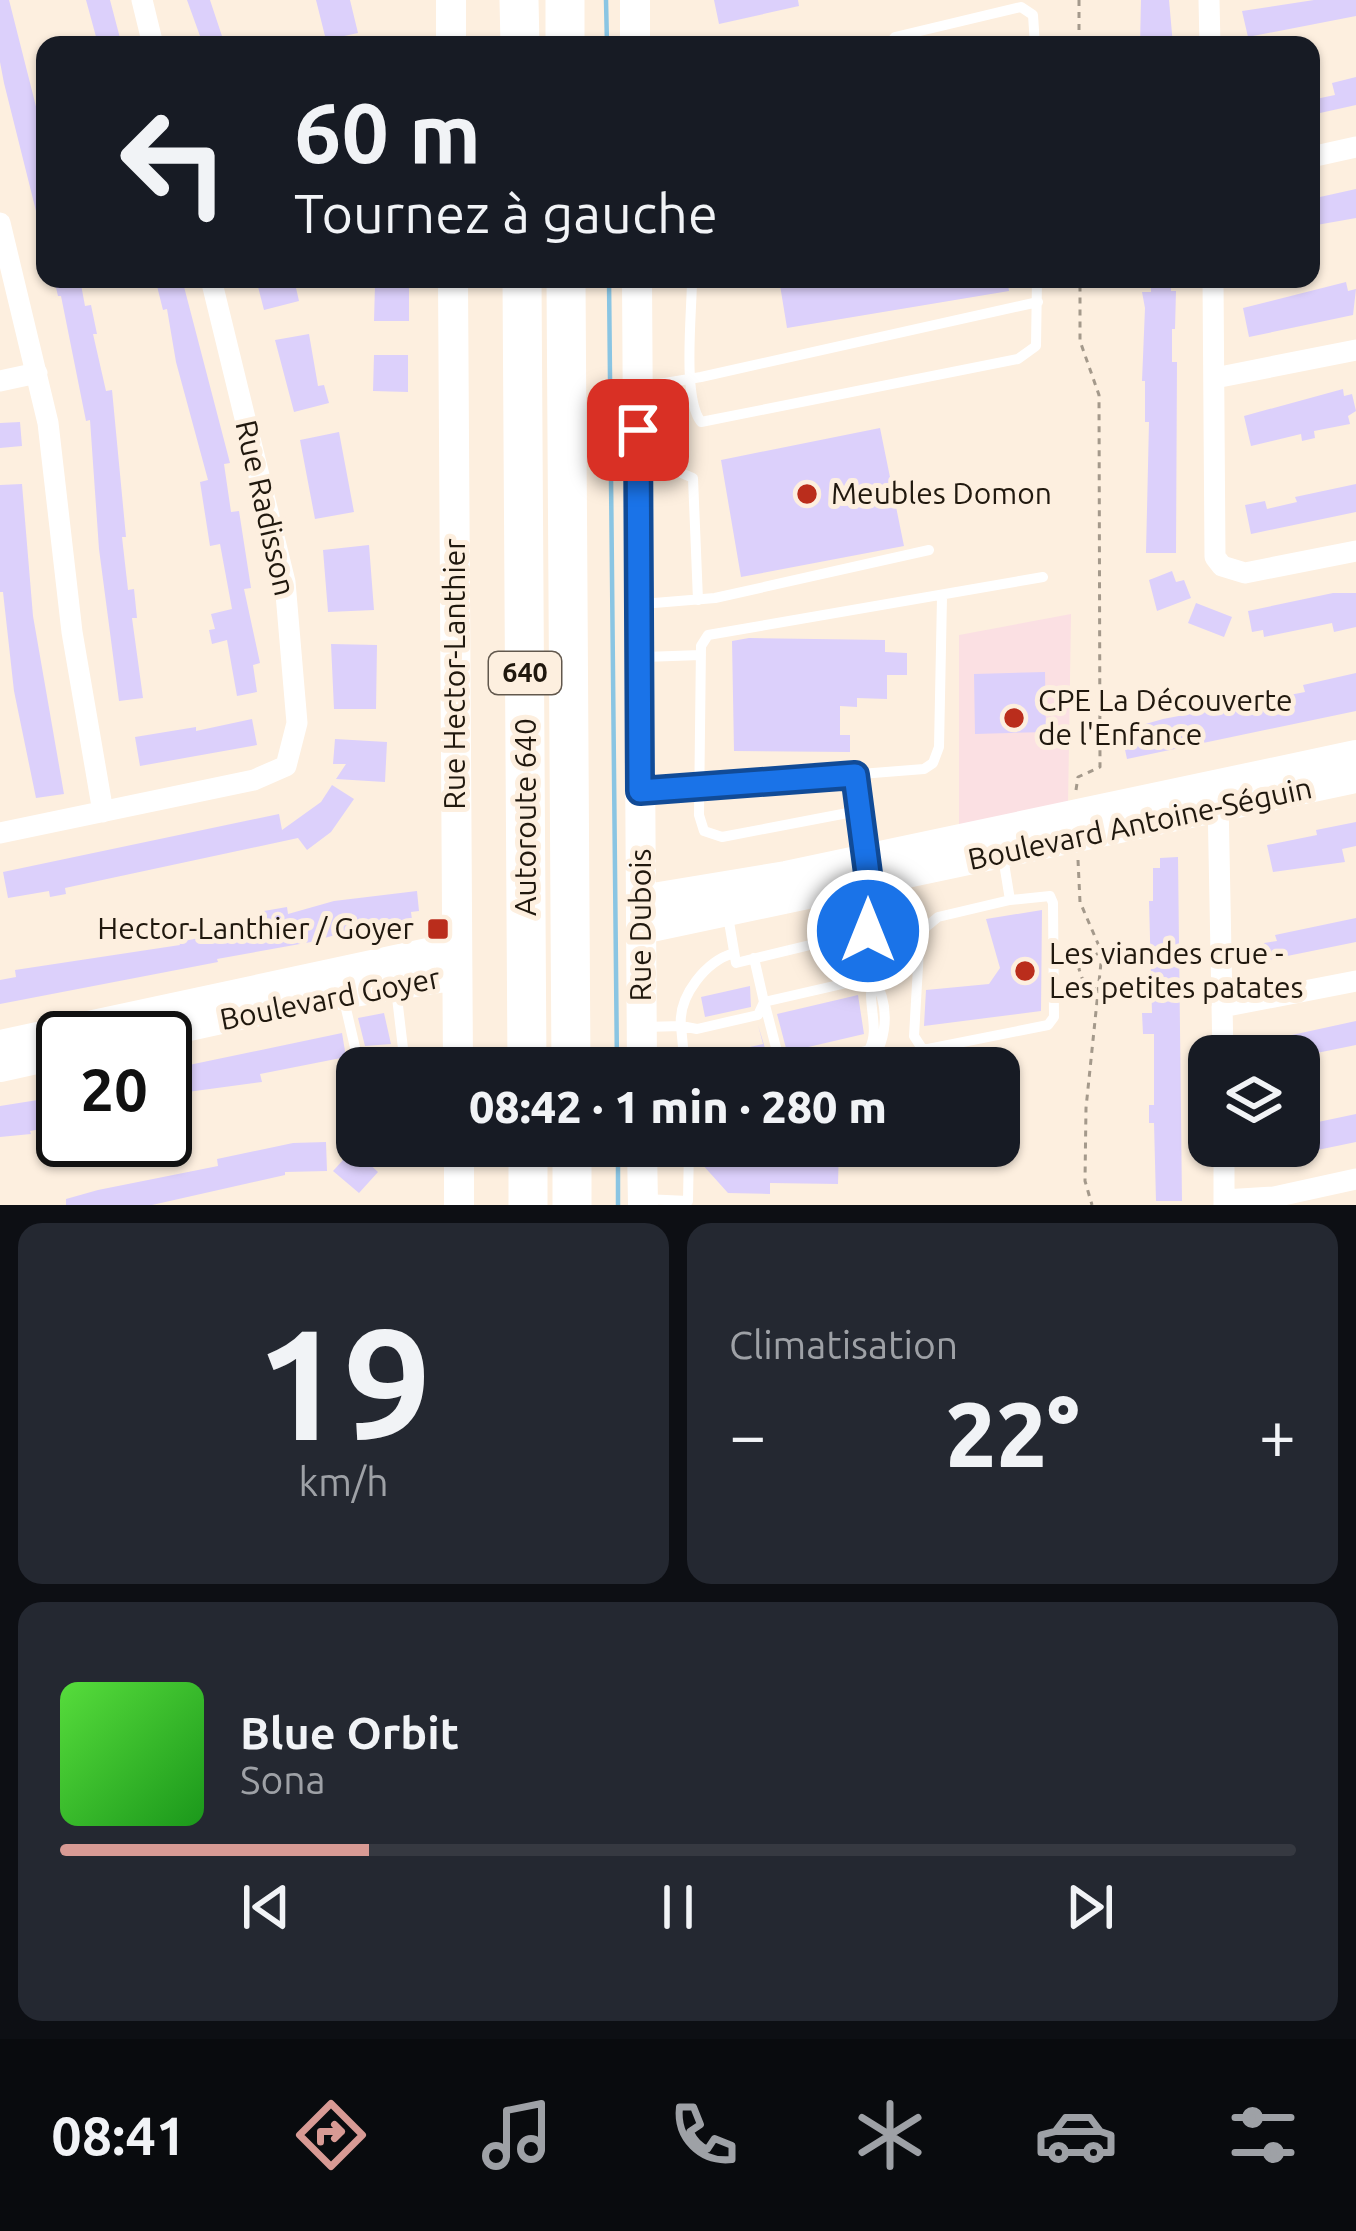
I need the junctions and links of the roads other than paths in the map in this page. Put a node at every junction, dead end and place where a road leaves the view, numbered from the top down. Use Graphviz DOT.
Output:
graph roads {
  1 [pos="142,0"];
  2 [pos="451,0"];
  3 [pos="519,0"];
  4 [pos="565,0"];
  5 [pos="634,0"];
  6 [pos="1209,0"];
  7 [pos="151,36"];
  8 [pos="451,36"];
  9 [pos="520,36"];
  10 [pos="565,36"];
  11 [pos="635,36"];
  12 [pos="899,36"];
  13 [pos="1034,36"];
  14 [pos="1210,36"];
  15 [pos="1356,147"];
  16 [pos="1320,155"];
  17 [pos="0,223"];
  18 [pos="213,288"];
  19 [pos="452,288"];
  20 [pos="521,288"];
  21 [pos="566,288"];
  22 [pos="637,288"];
  23 [pos="692,288"];
  24 [pos="1037,288"];
  25 [pos="1213,288"];
  26 [pos="1038,302"];
  27 [pos="1356,350"];
  28 [pos="37,373"];
  29 [pos="1215,378"];
  30 [pos="691,379"];
  31 [pos="0,381"];
  32 [pos="638,387"];
  33 [pos="638,473"];
  34 [pos="929,550"];
  35 [pos="1356,551"];
  36 [pos="1043,578"];
  37 [pos="942,597"];
  38 [pos="698,600"];
  39 [pos="639,604"];
  40 [pos="701,655"];
  41 [pos="639,657"];
  42 [pos="1356,755"];
  43 [pos="855,775"];
  44 [pos="1356,778"];
  45 [pos="700,787"];
  46 [pos="640,791"];
  47 [pos="1218,796"];
  48 [pos="858,811"];
  49 [pos="103,812"];
  50 [pos="0,833"];
  51 [pos="1000,842"];
  52 [pos="868,870"];
  53 [pos="1010,900"];
  54 [pos="727,913"];
  55 [pos="641,915"];
  56 [pos="868,931"];
  57 [pos="734,953"];
  58 [pos="754,958"];
  59 [pos="457,961"];
  60 [pos="873,977"];
  61 [pos="1356,981"];
  62 [pos="395,985"];
  63 [pos="343,996"];
  64 [pos="764,1002"];
  65 [pos="1222,1007"];
  66 [pos="192,1026"];
  67 [pos="682,1026"];
  68 [pos="642,1027"];
  69 [pos="1223,1035"];
  70 [pos="0,1045"];
  71 [pos="355,1047"];
  72 [pos="403,1047"];
  73 [pos="458,1047"];
  74 [pos="527,1047"];
  75 [pos="571,1047"];
  76 [pos="642,1047"];
  77 [pos="684,1047"];
  78 [pos="776,1047"];
  79 [pos="870,1047"];
  80 [pos="882,1047"];
  81 [pos="36,1059"];
  82 [pos="0,1067"];
  83 [pos="459,1167"];
  84 [pos="528,1167"];
  85 [pos="572,1167"];
  86 [pos="642,1167"];
  87 [pos="689,1167"];
  88 [pos="1224,1167"];
  89 [pos="1356,1180"];
  90 [pos="688,1201"];
  91 [pos="643,1202"];
  92 [pos="1224,1203"];
  93 [pos="459,1205"];
  94 [pos="528,1205"];
  95 [pos="572,1205"];
  96 [pos="702,1205"];
  1 -- 7 [label="street"];
  2 -- 8 [label="street"];
  3 -- 9 [label="highway"];
  4 -- 10 [label="highway"];
  5 -- 11 [label="street"];
  6 -- 14 [label="street"];
  12 -- 13 [label="lane"];
  15 -- 16 [label="street"];
  17 -- 28 [label="street"];
  18 -- 49 [label="street, Rue Radisson"];
  19 -- 59 [label="street, Rue Hector-Lanthier"];
  20 -- 74 [label="highway, Autoroute 640 / 640"];
  21 -- 75 [label="highway, Autoroute 640 / 640"];
  22 -- 32 [label="street, Rue Dubois"];
  23 -- 30 [label="lane"];
  24 -- 26 [label="lane"];
  25 -- 29 [label="street"];
  26 -- 30 [label="lane"];
  26 -- 30 [label="lane"];
  27 -- 29 [label="street"];
  28 -- 31 [label="street"];
  28 -- 49 [label="street"];
  29 -- 35 [label="street"];
  30 -- 32 [label="lane"];
  32 -- 33 [label="street, Rue Dubois"];
  33 -- 38 [label="lane"];
  33 -- 39 [label="street, Rue Dubois"];
  34 -- 38 [label="lane"];
  36 -- 37 [label="lane"];
  37 -- 40 [label="lane"];
  37 -- 43 [label="lane"];
  38 -- 39 [label="lane"];
  39 -- 41 [label="street, Rue Dubois"];
  40 -- 41 [label="lane"];
  40 -- 45 [label="lane"];
  41 -- 46 [label="street, Rue Dubois"];
  42 -- 47 [label="street, Boulevard Antoine-Séguin"];
  43 -- 45 [label="lane"];
  43 -- 48 [label="lane"];
  44 -- 47 [label="street, Boulevard Antoine-Séguin"];
  45 -- 46 [label="lane"];
  45 -- 48 [label="lane"];
  46 -- 55 [label="street, Rue Dubois"];
  47 -- 51 [label="street, Boulevard Antoine-Séguin"];
  47 -- 65 [label="street"];
  48 -- 52 [label="lane"];
  49 -- 50 [label="street"];
  51 -- 52 [label="street, Boulevard Antoine-Séguin"];
  51 -- 53 [label="lane"];
  52 -- 54 [label="street, Boulevard Antoine-Séguin"];
  52 -- 55 [label="street, Boulevard Antoine-Séguin"];
  52 -- 56 [label="lane"];
  53 -- 53 [label="lane"];
  54 -- 55 [label="street, Boulevard Antoine-Séguin"];
  54 -- 57 [label="lane"];
  55 -- 68 [label="street, Rue Dubois"];
  56 -- 58 [label="lane"];
  56 -- 60 [label="lane"];
  57 -- 58 [label="lane"];
  57 -- 67 [label="lane"];
  58 -- 64 [label="lane"];
  59 -- 62 [label="street, Boulevard Goyer"];
  59 -- 70 [label="street, Boulevard Goyer"];
  59 -- 73 [label="street, Rue Hector-Lanthier"];
  60 -- 64 [label="lane"];
  60 -- 79 [label="lane"];
  60 -- 80 [label="lane"];
  61 -- 65 [label="street"];
  62 -- 63 [label="street, Boulevard Goyer"];
  62 -- 72 [label="lane"];
  63 -- 66 [label="street, Boulevard Goyer"];
  63 -- 71 [label="lane"];
  64 -- 67 [label="lane"];
  64 -- 78 [label="lane"];
  65 -- 69 [label="street"];
  67 -- 68 [label="lane"];
  67 -- 77 [label="lane"];
  68 -- 76 [label="street, Rue Dubois"];
  81 -- 82 [label="street"];
  83 -- 93 [label="street"];
  84 -- 94 [label="highway"];
  85 -- 95 [label="highway"];
  86 -- 91 [label="street"];
  87 -- 90 [label="lane"];
  88 -- 92 [label="street"];
  89 -- 92 [label="street"];
  90 -- 91 [label="lane"];
  90 -- 96 [label="lane"];
}
